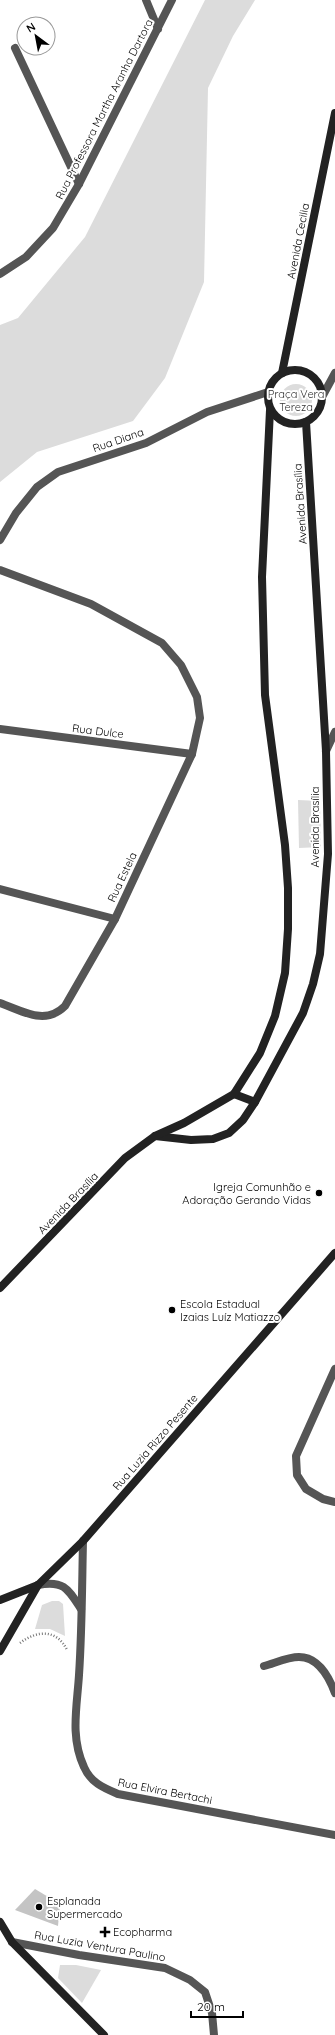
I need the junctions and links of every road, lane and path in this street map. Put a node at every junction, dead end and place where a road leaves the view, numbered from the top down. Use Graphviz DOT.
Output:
graph roads {
  1 [pos="146,0"];
  2 [pos="172,0"];
  3 [pos="158,29"];
  4 [pos="14,48"];
  5 [pos="335,113"];
  6 [pos="79,184"];
  7 [pos="0,274"];
  8 [pos="282,373"];
  9 [pos="335,373"];
  10 [pos="268,392"];
  11 [pos="322,397"];
  12 [pos="270,410"];
  13 [pos="306,422"];
  14 [pos="0,540"];
  15 [pos="0,570"];
  16 [pos="0,729"];
  17 [pos="335,732"];
  18 [pos="326,751"];
  19 [pos="192,754"];
  20 [pos="0,889"];
  21 [pos="115,919"];
  22 [pos="0,1003"];
  23 [pos="234,1094"];
  24 [pos="255,1102"];
  25 [pos="155,1136"];
  26 [pos="334,1256"];
  27 [pos="0,1288"];
  28 [pos="335,1370"];
  29 [pos="335,1502"];
  30 [pos="83,1541"];
  31 [pos="38,1585"];
  32 [pos="0,1600"];
  33 [pos="81,1610"];
  34 [pos="17,1645"];
  35 [pos="1,1647"];
  36 [pos="69,1654"];
  37 [pos="264,1666"];
  38 [pos="335,1693"];
  39 [pos="335,1835"];
  40 [pos="0,1922"];
  41 [pos="12,1942"];
  42 [pos="104,2035"];
  43 [pos="214,2035"];
  1 -- 3 [label="street"];
  2 -- 3 [label="street, Rua Professora Martha Aranha Dartora"];
  3 -- 6 [label="street, Rua Professora Martha Aranha Dartora"];
  4 -- 6 [label="street"];
  5 -- 8 [label="street, Avenida Cecilia"];
  6 -- 7 [label="street, Rua Professora Martha Aranha Dartora"];
  8 -- 10 [label="street"];
  8 -- 11 [label="street"];
  9 -- 11 [label="street"];
  10 -- 12 [label="street"];
  10 -- 14 [label="street, Rua Diana"];
  11 -- 13 [label="street"];
  12 -- 13 [label="street"];
  12 -- 23 [label="street, Avenida Brasília"];
  13 -- 18 [label="street, Avenida Brasília"];
  15 -- 19 [label="street"];
  16 -- 19 [label="street, Rua Dulce"];
  17 -- 18 [label="street"];
  18 -- 24 [label="street, Avenida Brasília"];
  19 -- 21 [label="street, Rua Estela"];
  20 -- 21 [label="street"];
  21 -- 22 [label="street, Rua Estela"];
  23 -- 24 [label="street"];
  23 -- 25 [label="street, Avenida Brasília"];
  24 -- 25 [label="street, Avenida Brasília"];
  25 -- 27 [label="street, Avenida Brasília"];
  26 -- 30 [label="street, Rua Luzia Rizzo Pesente"];
  28 -- 29 [label="street"];
  30 -- 31 [label="street, Rua Luzia Rizzo Pesente"];
  30 -- 33 [label="street, Rua Elvira Bertachi"];
  31 -- 32 [label="street"];
  31 -- 33 [label="street"];
  31 -- 35 [label="street, Rua Luzia Rizzo Pesente"];
  33 -- 39 [label="street, Rua Elvira Bertachi"];
  34 -- 36 [label="path"];
  37 -- 38 [label="street"];
  40 -- 41 [label="street"];
  41 -- 42 [label="street"];
  41 -- 43 [label="street, Rua Luzia Ventura Paulino"];
}
